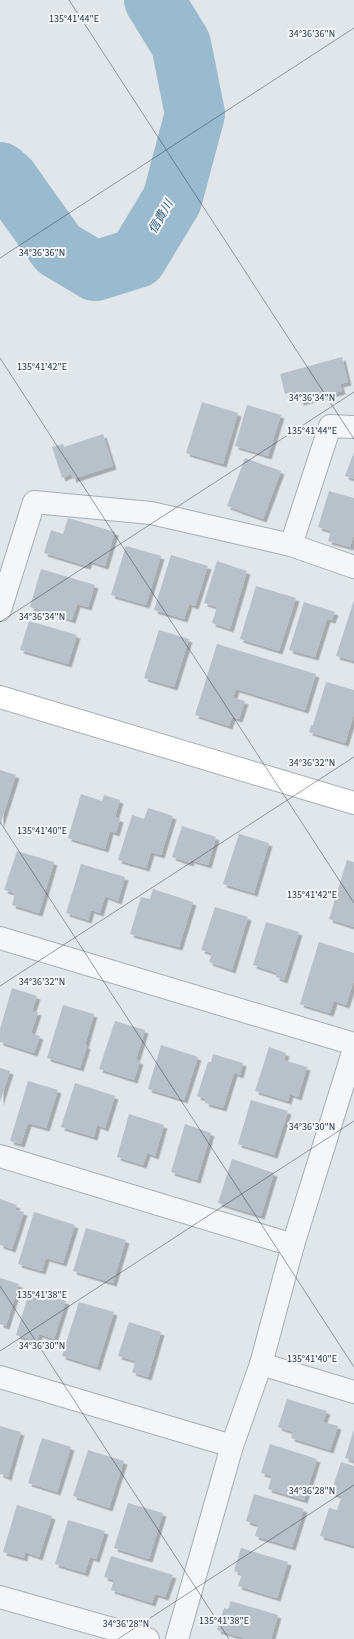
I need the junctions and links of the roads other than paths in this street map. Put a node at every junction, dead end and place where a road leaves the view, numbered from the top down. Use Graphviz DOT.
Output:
graph roads {
  1 [pos="354,427"];
  2 [pos="291,545"];
  3 [pos="354,567"];
  4 [pos="0,610"];
  5 [pos="0,697"];
  6 [pos="354,803"];
  7 [pos="0,938"];
  8 [pos="354,1044"];
  9 [pos="354,1049"];
  10 [pos="0,1156"];
  11 [pos="293,1245"];
  12 [pos="261,1364"];
  13 [pos="0,1377"];
  14 [pos="354,1392"];
  15 [pos="232,1446"];
  16 [pos="0,1597"];
  17 [pos="148,1639"];
  18 [pos="177,1639"];
  1 -- 2 [label="street"];
  2 -- 3 [label="street"];
  2 -- 4 [label="street"];
  5 -- 6 [label="street"];
  7 -- 8 [label="street"];
  9 -- 11 [label="street"];
  10 -- 11 [label="street"];
  11 -- 12 [label="street"];
  12 -- 14 [label="street"];
  12 -- 15 [label="street"];
  13 -- 15 [label="street"];
  15 -- 18 [label="street"];
  16 -- 17 [label="street"];
}
